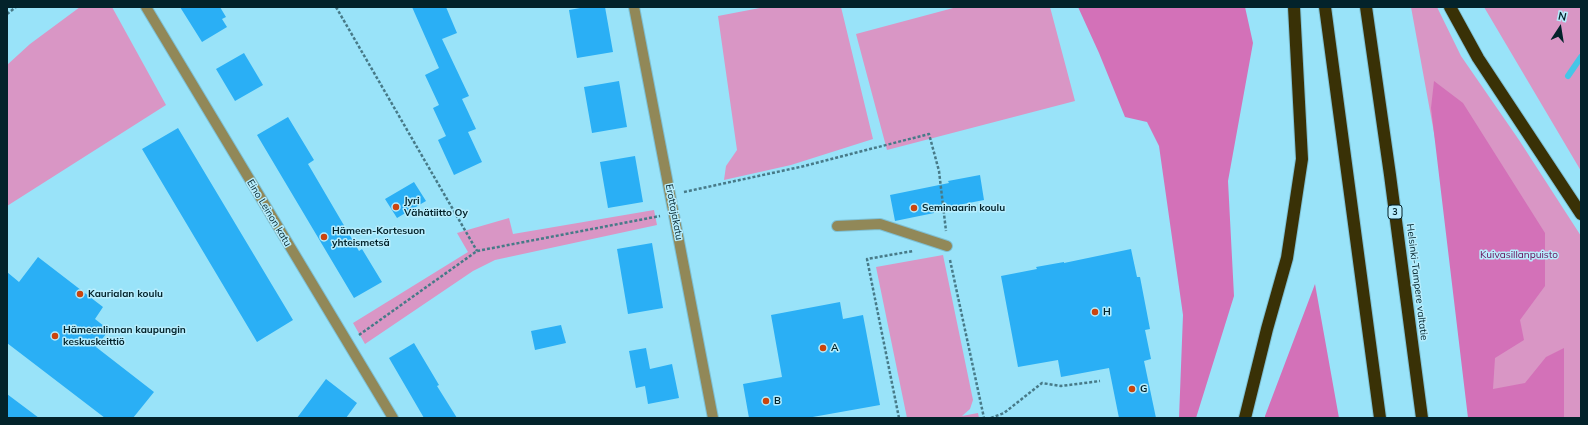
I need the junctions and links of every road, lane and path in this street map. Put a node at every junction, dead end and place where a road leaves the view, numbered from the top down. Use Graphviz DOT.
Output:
graph roads {
  1 [pos="16,7"];
  2 [pos="146,7"];
  3 [pos="336,7"];
  4 [pos="634,7"];
  5 [pos="1294,7"];
  6 [pos="1325,7"];
  7 [pos="1366,7"];
  8 [pos="1450,7"];
  9 [pos="7,14"];
  10 [pos="680,193"];
  11 [pos="674,213"];
  12 [pos="1581,214"];
  13 [pos="837,226"];
  14 [pos="947,246"];
  15 [pos="918,250"];
  16 [pos="477,252"];
  17 [pos="348,343"];
  18 [pos="1100,381"];
  19 [pos="393,418"];
  20 [pos="713,418"];
  21 [pos="899,418"];
  22 [pos="984,418"];
  23 [pos="991,418"];
  24 [pos="1245,418"];
  25 [pos="1380,418"];
  26 [pos="1422,418"];
  1 -- 9 [label="path"];
  2 -- 17 [label="street, Eino Leinon katu"];
  3 -- 16 [label="path"];
  4 -- 11 [label="street, Erottajakatu"];
  5 -- 24 [label="highway"];
  6 -- 25 [label="highway"];
  7 -- 26 [label="highway, Helsinki-Tampere valtatie / 3"];
  8 -- 12 [label="highway"];
  10 -- 14 [label="path"];
  11 -- 16 [label="path"];
  11 -- 20 [label="street, Erottajakatu"];
  13 -- 14 [label="street"];
  14 -- 22 [label="path"];
  15 -- 21 [label="path"];
  16 -- 17 [label="path"];
  17 -- 19 [label="street, Eino Leinon katu"];
  18 -- 23 [label="path"];
}
